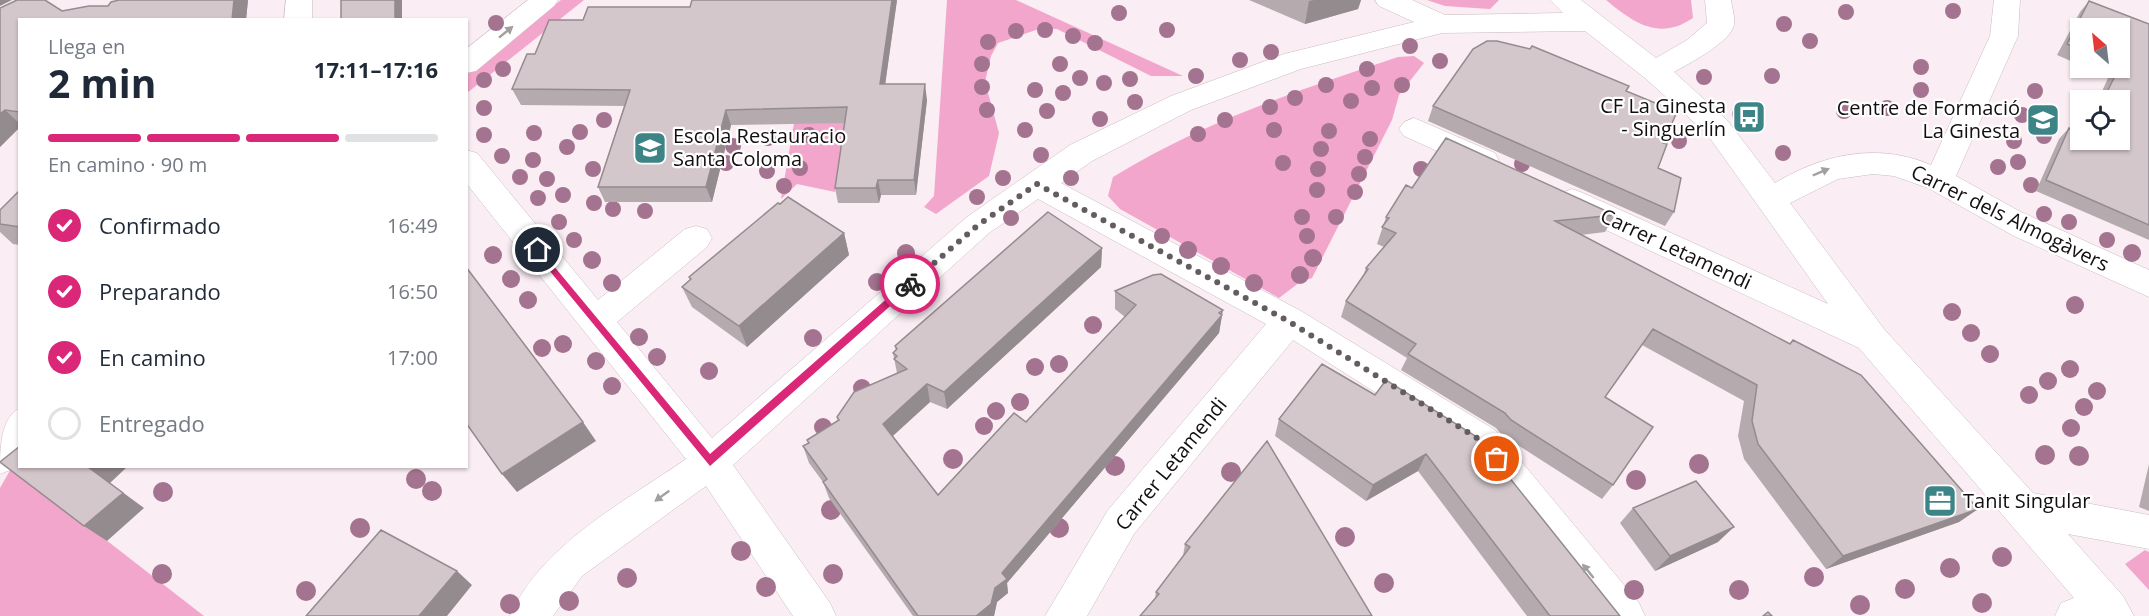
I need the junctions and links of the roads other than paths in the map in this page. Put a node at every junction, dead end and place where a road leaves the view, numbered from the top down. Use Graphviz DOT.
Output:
graph roads {
  1 [pos="299,0"];
  2 [pos="545,0"];
  3 [pos="1388,0"];
  4 [pos="1563,0"];
  5 [pos="1718,0"];
  6 [pos="2007,0"];
  7 [pos="298,18"];
  8 [pos="1588,22"];
  9 [pos="1442,24"];
  10 [pos="468,62"];
  11 [pos="1655,71"];
  12 [pos="1414,129"];
  13 [pos="468,163"];
  14 [pos="1512,174"];
  15 [pos="1939,181"];
  16 [pos="1037,184"];
  17 [pos="1545,189"];
  18 [pos="1770,201"];
  19 [pos="696,238"];
  20 [pos="2149,284"];
  21 [pos="595,321"];
  22 [pos="1288,321"];
  23 [pos="1872,339"];
  24 [pos="18,426"];
  25 [pos="0,458"];
  26 [pos="710,462"];
  27 [pos="2023,508"];
  28 [pos="2149,532"];
  29 [pos="2099,614"];
  30 [pos="530,616"];
  31 [pos="816,616"];
  32 [pos="1065,616"];
  33 [pos="1625,616"];
  1 -- 7 [label="street"];
  10 -- 2 [label="street, one-way"];
  3 -- 9 [label="street"];
  4 -- 8 [label="street"];
  5 -- 11 [label="street"];
  6 -- 15 [label="street"];
  8 -- 9 [label="street"];
  8 -- 11 [label="street"];
  9 -- 16 [label="street"];
  11 -- 18 [label="street"];
  12 -- 14 [label="street"];
  13 -- 21 [label="street"];
  18 -- 15 [label="street, Carrer dels Almogàvers, one-way"];
  15 -- 20 [label="street, Carrer dels Almogàvers"];
  16 -- 22 [label="street"];
  16 -- 26 [label="street"];
  17 -- 23 [label="street, Carrer Letamendi"];
  18 -- 23 [label="street"];
  19 -- 21 [label="street"];
  21 -- 26 [label="street"];
  22 -- 32 [label="street, Carrer Letamendi"];
  33 -- 22 [label="street, one-way"];
  23 -- 27 [label="street"];
  24 -- 25 [label="street"];
  26 -- 30 [label="street, one-way"];
  26 -- 31 [label="street"];
  27 -- 28 [label="street"];
  27 -- 29 [label="street"];
}
